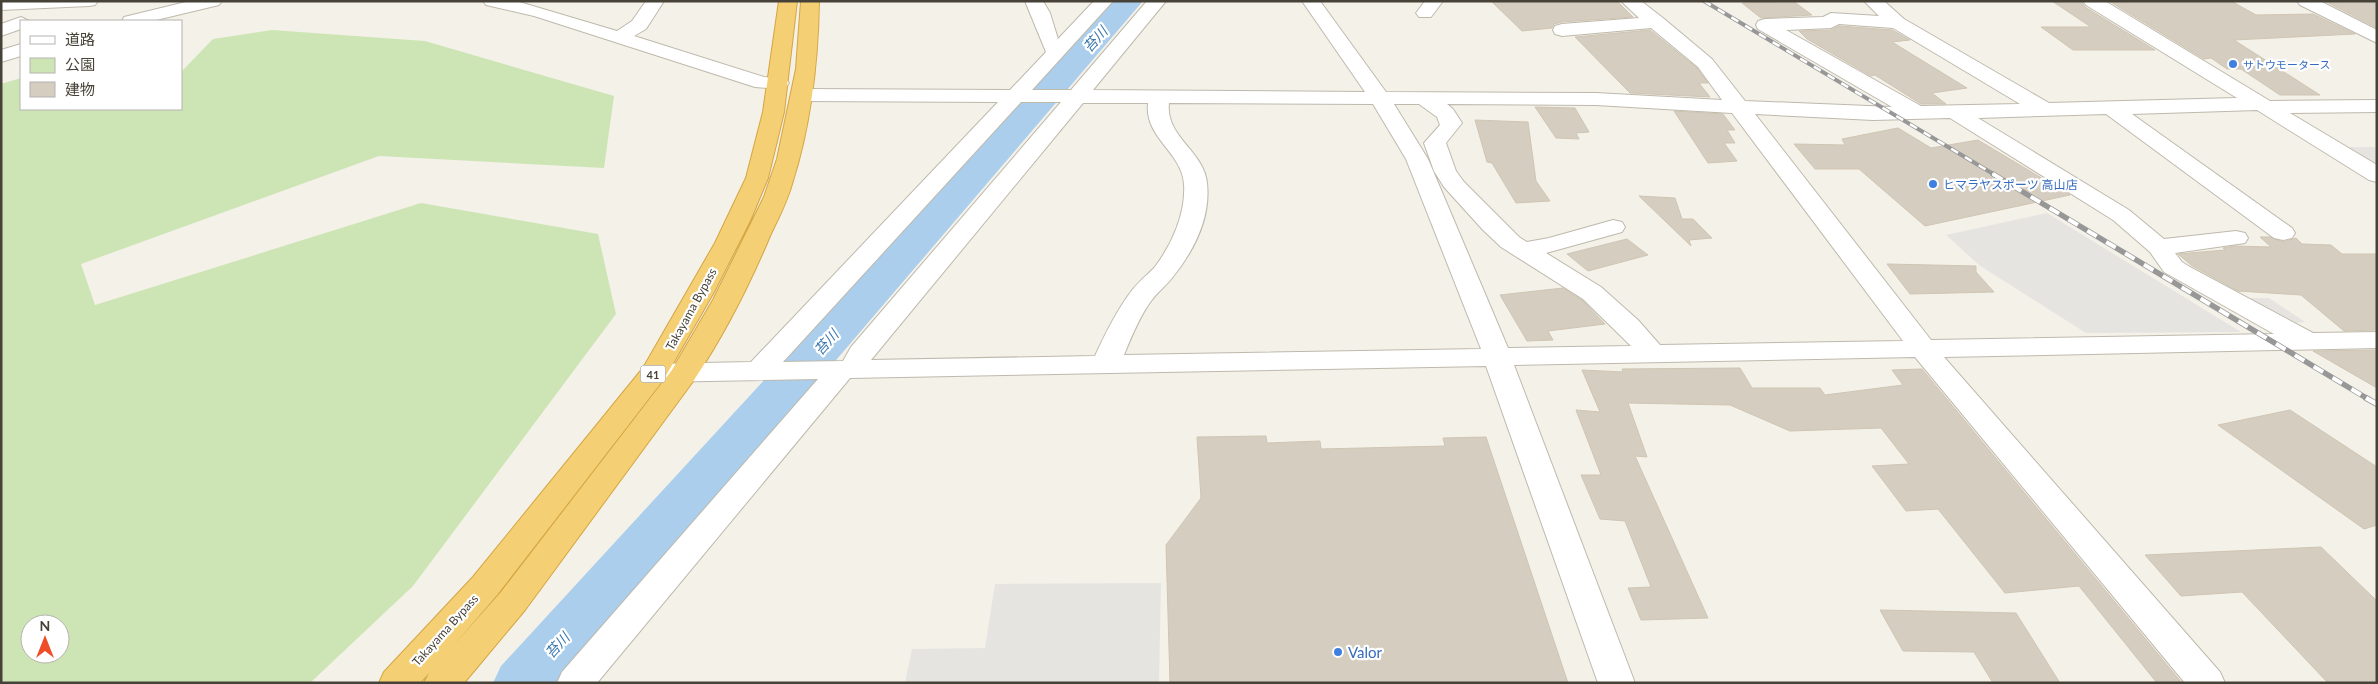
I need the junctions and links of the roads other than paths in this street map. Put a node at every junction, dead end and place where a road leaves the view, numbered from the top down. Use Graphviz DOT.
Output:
graph roads {
  1 [pos="213,1"];
  2 [pos="492,1"];
  3 [pos="655,1"];
  4 [pos="788,1"];
  5 [pos="810,1"];
  6 [pos="1034,1"];
  7 [pos="1104,1"];
  8 [pos="1157,1"];
  9 [pos="1311,1"];
  10 [pos="1630,1"];
  11 [pos="1873,1"];
  12 [pos="2092,1"];
  13 [pos="2306,1"];
  14 [pos="83,2"];
  15 [pos="1,5"];
  16 [pos="1811,8"];
  17 [pos="1831,18"];
  18 [pos="31,20"];
  19 [pos="135,20"];
  20 [pos="1656,22"];
  21 [pos="1897,23"];
  22 [pos="20,24"];
  23 [pos="1,30"];
  24 [pos="1562,30"];
  25 [pos="2377,37"];
  26 [pos="618,38"];
  27 [pos="20,50"];
  28 [pos="1056,52"];
  29 [pos="1,56"];
  30 [pos="791,89"];
  31 [pos="1018,96"];
  32 [pos="1072,96"];
  33 [pos="1159,96"];
  34 [pos="1380,98"];
  35 [pos="1425,99"];
  36 [pos="2263,106"];
  37 [pos="2377,106"];
  38 [pos="1739,107"];
  39 [pos="2111,108"];
  40 [pos="2044,109"];
  41 [pos="1953,111"];
  42 [pos="1917,113"];
  43 [pos="2377,175"];
  44 [pos="1613,227"];
  45 [pos="2283,233"];
  46 [pos="2236,238"];
  47 [pos="1522,250"];
  48 [pos="2166,257"];
  49 [pos="2377,340"];
  50 [pos="2308,341"];
  51 [pos="1924,349"];
  52 [pos="1652,353"];
  53 [pos="1498,358"];
  54 [pos="1106,364"];
  55 [pos="842,370"];
  56 [pos="762,371"];
  57 [pos="654,373"];
  58 [pos="684,374"];
  59 [pos="397,683"];
  60 [pos="442,683"];
  61 [pos="575,683"];
  62 [pos="1616,683"];
  63 [pos="2207,683"];
  1 -- 19 [label="street"];
  2 -- 26 [label="street"];
  3 -- 26 [label="street"];
  4 -- 30 [label="highway, Takayama Bypass / 41"];
  5 -- 30 [label="highway, Takayama Bypass / 41"];
  6 -- 28 [label="street"];
  7 -- 28 [label="street"];
  8 -- 32 [label="street"];
  9 -- 34 [label="street"];
  10 -- 20 [label="street"];
  11 -- 21 [label="street"];
  12 -- 36 [label="street"];
  13 -- 25 [label="street"];
  14 -- 15 [label="street"];
  14 -- 18 [label="street"];
  16 -- 17 [label="street"];
  17 -- 21 [label="street"];
  17 -- 42 [label="street"];
  20 -- 24 [label="street"];
  20 -- 38 [label="street"];
  21 -- 40 [label="street"];
  22 -- 23 [label="street"];
  26 -- 30 [label="street"];
  27 -- 29 [label="street"];
  28 -- 31 [label="street"];
  30 -- 31 [label="street"];
  30 -- 57 [label="highway, Takayama Bypass / 41"];
  30 -- 58 [label="highway, Takayama Bypass / 41"];
  31 -- 32 [label="street"];
  31 -- 56 [label="street"];
  32 -- 33 [label="street"];
  32 -- 55 [label="street"];
  33 -- 34 [label="street"];
  33 -- 54 [label="street"];
  34 -- 35 [label="street"];
  34 -- 53 [label="street"];
  35 -- 38 [label="street"];
  35 -- 47 [label="street"];
  36 -- 37 [label="street"];
  36 -- 39 [label="street"];
  36 -- 43 [label="street"];
  38 -- 42 [label="street"];
  38 -- 51 [label="street"];
  39 -- 40 [label="street"];
  39 -- 45 [label="street"];
  40 -- 41 [label="street"];
  41 -- 42 [label="street"];
  41 -- 48 [label="street"];
  44 -- 47 [label="street"];
  46 -- 48 [label="street"];
  47 -- 52 [label="street"];
  48 -- 50 [label="street"];
  49 -- 50 [label="street"];
  50 -- 51 [label="street"];
  51 -- 52 [label="street"];
  51 -- 63 [label="street"];
  52 -- 53 [label="street"];
  53 -- 54 [label="street"];
  53 -- 62 [label="street"];
  54 -- 55 [label="street"];
  55 -- 56 [label="street"];
  55 -- 61 [label="street"];
  56 -- 58 [label="street"];
  57 -- 58 [label="street"];
  57 -- 59 [label="highway, Takayama Bypass / 41"];
  58 -- 60 [label="highway, Takayama Bypass / 41"];
}
